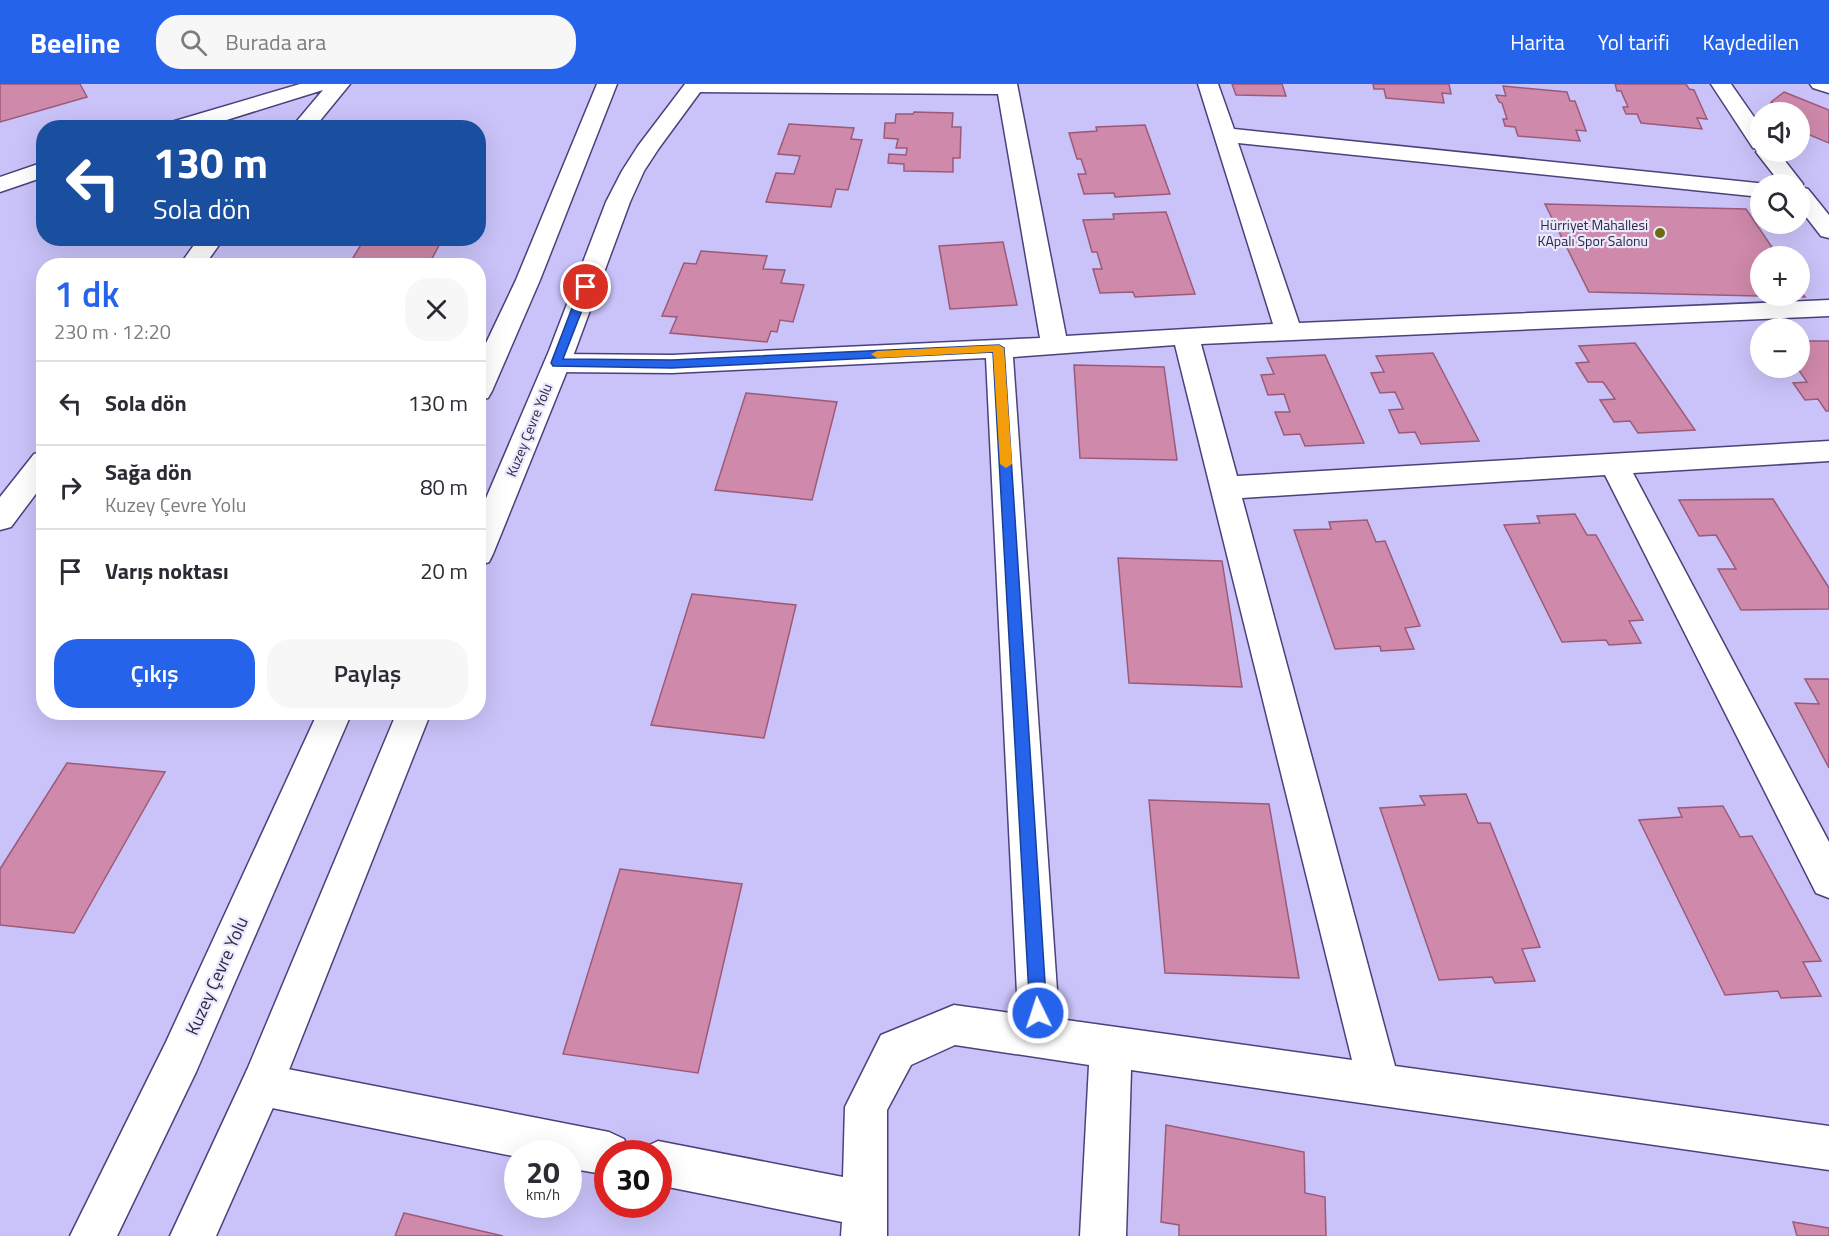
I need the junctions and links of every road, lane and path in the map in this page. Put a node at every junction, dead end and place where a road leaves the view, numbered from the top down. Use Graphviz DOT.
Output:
graph roads {
  1 [pos="322,84"];
  2 [pos="340,84"];
  3 [pos="608,84"];
  4 [pos="1208,84"];
  5 [pos="1720,84"];
  6 [pos="1820,84"];
  7 [pos="695,85"];
  8 [pos="1007,86"];
  9 [pos="1829,87"];
  10 [pos="203,120"];
  11 [pos="309,120"];
  12 [pos="1750,127"];
  13 [pos="1224,135"];
  14 [pos="1775,162"];
  15 [pos="36,172"];
  16 [pos="1784,174"];
  17 [pos="0,185"];
  18 [pos="1750,189"];
  19 [pos="1810,207"];
  20 [pos="1829,231"];
  21 [pos="1829,308"];
  22 [pos="1289,332"];
  23 [pos="1186,336"];
  24 [pos="1055,346"];
  25 [pos="999,348"];
  26 [pos="556,363"];
  27 [pos="486,373"];
  28 [pos="1829,452"];
  29 [pos="1614,465"];
  30 [pos="36,472"];
  31 [pos="1224,488"];
  32 [pos="0,519"];
  33 [pos="486,534"];
  34 [pos="331,720"];
  35 [pos="411,720"];
  36 [pos="1829,880"];
  37 [pos="1040,1037"];
  38 [pos="1111,1047"];
  39 [pos="1379,1084"];
  40 [pos="262,1085"];
  41 [pos="1829,1148"];
  42 [pos="594,1151"];
  43 [pos="672,1167"];
  44 [pos="864,1220"];
  45 [pos="93,1236"];
  46 [pos="193,1236"];
  47 [pos="1103,1236"];
  1 -- 10 [label="street"];
  2 -- 11 [label="street"];
  3 -- 27 [label="street"];
  4 -- 13 [label="street"];
  5 -- 12 [label="street"];
  6 -- 9 [label="street"];
  7 -- 8 [label="street"];
  7 -- 26 [label="street, Kuzey Çevre Yolu"];
  8 -- 24 [label="street"];
  13 -- 18 [label="street"];
  13 -- 22 [label="street"];
  14 -- 16 [label="street"];
  15 -- 17 [label="street"];
  19 -- 20 [label="street"];
  21 -- 22 [label="street"];
  22 -- 23 [label="street"];
  23 -- 24 [label="street"];
  23 -- 31 [label="street"];
  24 -- 25 [label="street"];
  25 -- 26 [label="street"];
  25 -- 37 [label="street"];
  26 -- 33 [label="street, Kuzey Çevre Yolu"];
  28 -- 29 [label="street"];
  29 -- 31 [label="street"];
  29 -- 36 [label="street"];
  30 -- 32 [label="street"];
  31 -- 39 [label="street"];
  34 -- 45 [label="street, Kuzey Çevre Yolu"];
  35 -- 40 [label="street"];
  37 -- 38 [label="street"];
  37 -- 44 [label="street"];
  38 -- 39 [label="street"];
  38 -- 47 [label="street"];
  39 -- 41 [label="street"];
  40 -- 42 [label="street"];
  40 -- 46 [label="street"];
  43 -- 44 [label="street"];
}
